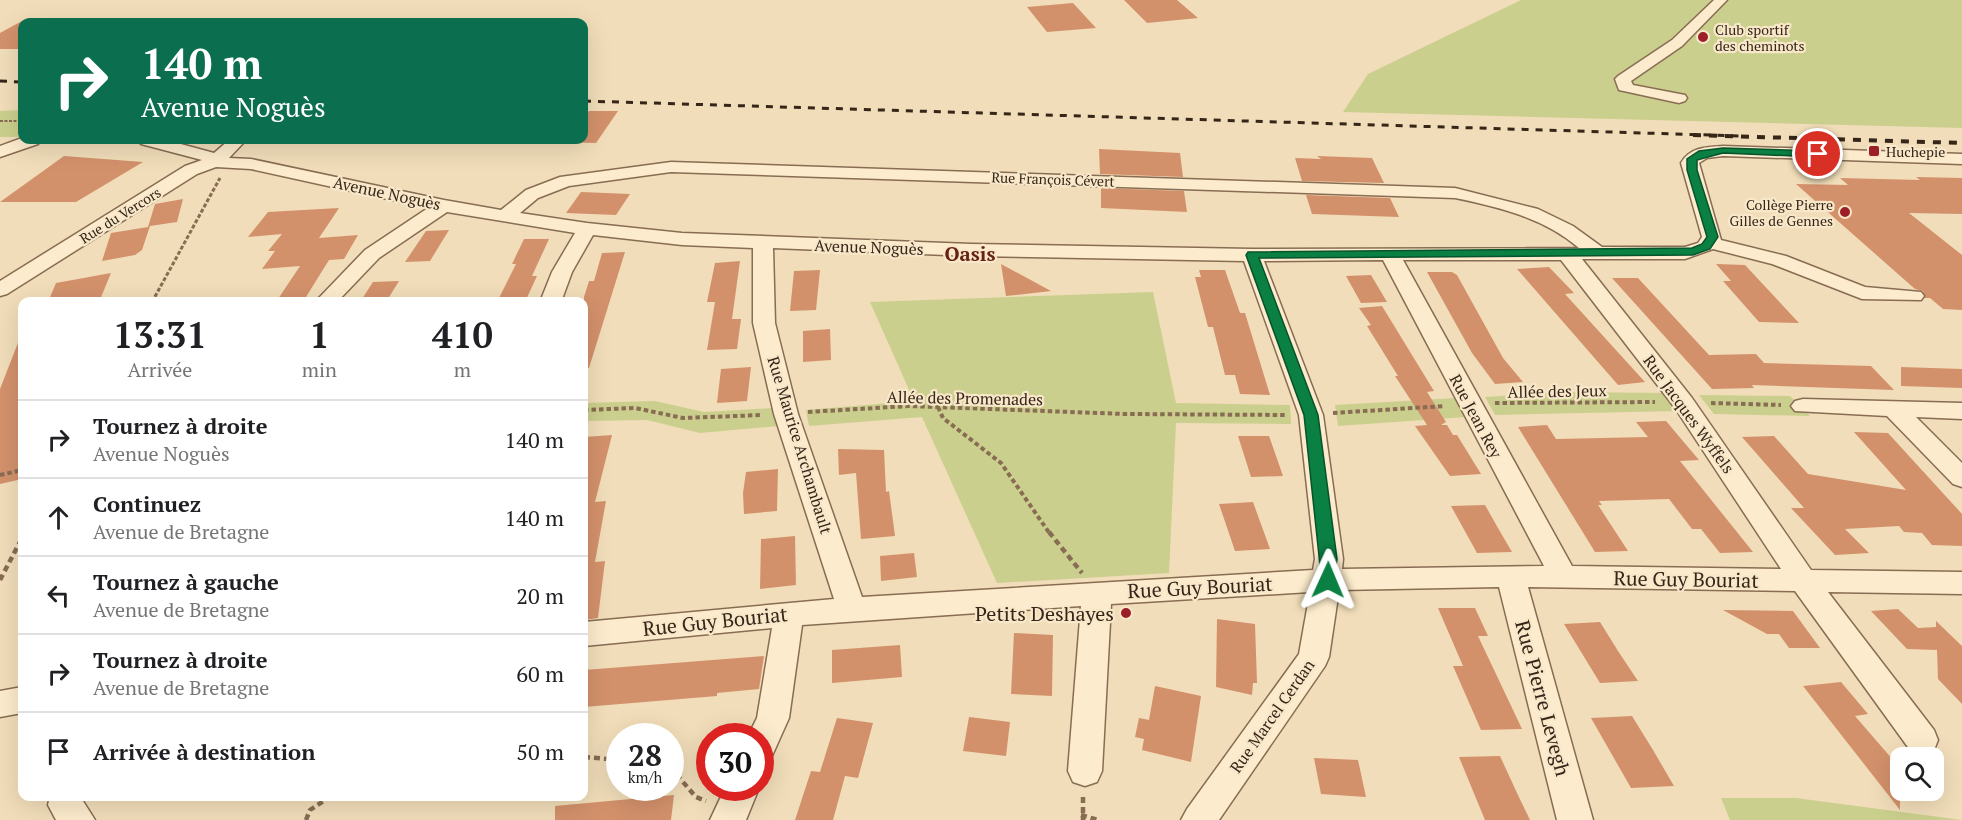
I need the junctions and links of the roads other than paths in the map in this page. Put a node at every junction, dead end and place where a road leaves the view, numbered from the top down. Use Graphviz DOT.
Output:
graph roads {
  1 [pos="1721,0"];
  2 [pos="1679,98"];
  3 [pos="21,144"];
  4 [pos="164,144"];
  5 [pos="235,144"];
  6 [pos="0,152"];
  7 [pos="1962,159"];
  8 [pos="221,162"];
  9 [pos="444,206"];
  10 [pos="505,216"];
  11 [pos="587,229"];
  12 [pos="763,243"];
  13 [pos="1711,243"];
  14 [pos="1390,254"];
  15 [pos="1567,254"];
  16 [pos="1598,254"];
  17 [pos="1252,255"];
  18 [pos="0,272"];
  19 [pos="26,274"];
  20 [pos="0,290"];
  21 [pos="1914,296"];
  22 [pos="330,297"];
  23 [pos="552,297"];
  24 [pos="1803,406"];
  25 [pos="1893,408"];
  26 [pos="1962,411"];
  27 [pos="1962,478"];
  28 [pos="1511,576"];
  29 [pos="1564,577"];
  30 [pos="1328,580"];
  31 [pos="1803,580"];
  32 [pos="1962,583"];
  33 [pos="1097,592"];
  34 [pos="852,609"];
  35 [pos="789,614"];
  36 [pos="588,634"];
  37 [pos="18,701"];
  38 [pos="0,704"];
  39 [pos="771,723"];
  40 [pos="1922,740"];
  41 [pos="1086,771"];
  42 [pos="66,801"];
  43 [pos="77,820"];
  44 [pos="1199,820"];
  45 [pos="1575,820"];
  1 -- 2 [label="street"];
  3 -- 6 [label="street"];
  4 -- 8 [label="street, Avenue Noguès"];
  5 -- 8 [label="street, Rue du Vercors"];
  7 -- 13 [label="street"];
  8 -- 9 [label="street, Avenue Noguès"];
  8 -- 19 [label="street, Rue du Vercors"];
  9 -- 10 [label="street, Avenue Noguès"];
  9 -- 22 [label="street"];
  10 -- 11 [label="street, Avenue Noguès"];
  10 -- 16 [label="street, Rue François Cévert"];
  11 -- 12 [label="street, Avenue Noguès"];
  11 -- 23 [label="street"];
  12 -- 17 [label="street, Avenue Noguès"];
  12 -- 34 [label="street, Rue Maurice Archambault"];
  13 -- 16 [label="street, Avenue Noguès"];
  13 -- 21 [label="street"];
  14 -- 15 [label="street, Avenue Noguès"];
  14 -- 17 [label="street, Avenue Noguès"];
  14 -- 29 [label="street, Rue Jean Rey"];
  15 -- 16 [label="street, Avenue Noguès"];
  15 -- 31 [label="street, Rue Jacques Wyffels"];
  17 -- 30 [label="street, Rue Marcel Cerdan"];
  18 -- 19 [label="street"];
  19 -- 20 [label="street, Rue du Vercors"];
  24 -- 25 [label="street"];
  25 -- 26 [label="street"];
  25 -- 27 [label="street"];
  28 -- 29 [label="street, Rue Guy Bouriat"];
  28 -- 30 [label="street, Rue Guy Bouriat"];
  28 -- 45 [label="street, Rue Pierre Levegh"];
  29 -- 31 [label="street, Rue Guy Bouriat"];
  30 -- 33 [label="street, Rue Guy Bouriat"];
  30 -- 44 [label="street, Rue Marcel Cerdan"];
  31 -- 32 [label="street, Rue Guy Bouriat"];
  31 -- 40 [label="street, Rue Jacques Wyffels"];
  33 -- 34 [label="street, Rue Guy Bouriat"];
  33 -- 41 [label="street"];
  34 -- 35 [label="street, Rue Guy Bouriat"];
  35 -- 36 [label="street, Rue Guy Bouriat"];
  35 -- 39 [label="street"];
  37 -- 38 [label="street"];
  42 -- 43 [label="street"];
}
